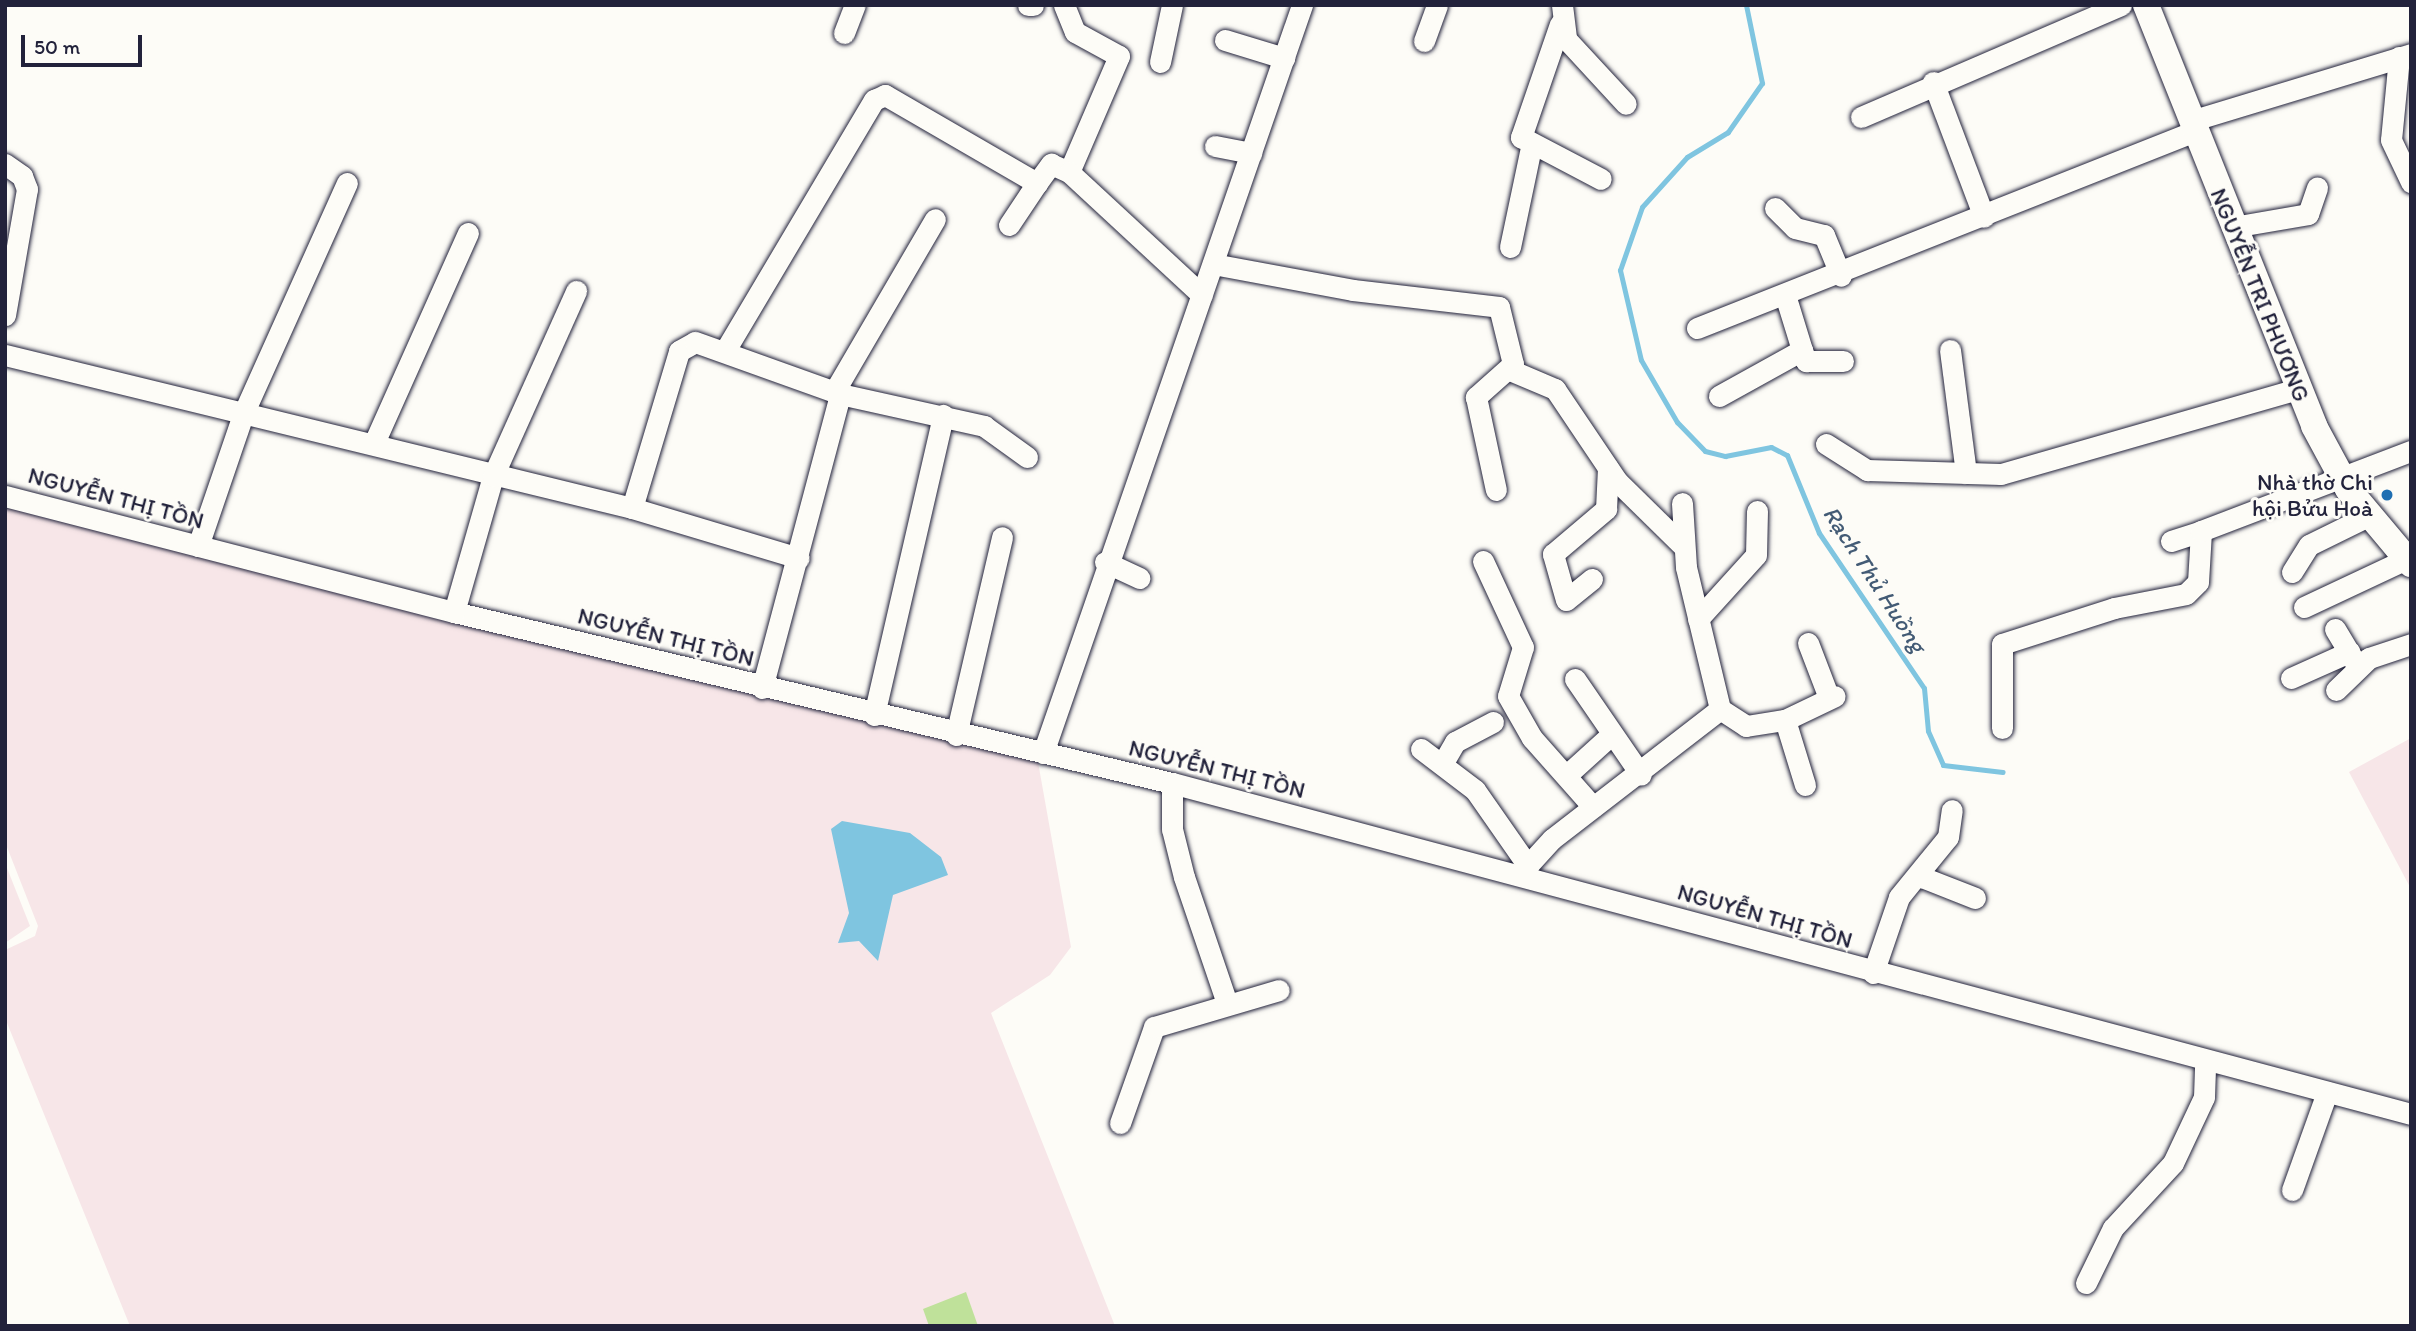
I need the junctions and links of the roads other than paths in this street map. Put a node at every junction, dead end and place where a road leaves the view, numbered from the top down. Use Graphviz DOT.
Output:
graph roads {
  1 [pos="855,5"];
  2 [pos="1064,5"];
  3 [pos="1172,5"];
  4 [pos="1302,5"];
  5 [pos="1437,5"];
  6 [pos="2121,5"];
  7 [pos="2146,5"];
  8 [pos="1561,14"];
  9 [pos="844,33"];
  10 [pos="1225,40"];
  11 [pos="1424,41"];
  12 [pos="2405,56"];
  13 [pos="1284,58"];
  14 [pos="1160,62"];
  15 [pos="1933,82"];
  16 [pos="1626,104"];
  17 [pos="1861,117"];
  18 [pos="2194,125"];
  19 [pos="1215,146"];
  20 [pos="1531,146"];
  21 [pos="1251,153"];
  22 [pos="6,166"];
  23 [pos="1069,172"];
  24 [pos="1601,179"];
  25 [pos="2411,182"];
  26 [pos="347,183"];
  27 [pos="1037,183"];
  28 [pos="2317,188"];
  29 [pos="1775,208"];
  30 [pos="1984,217"];
  31 [pos="935,219"];
  32 [pos="1009,225"];
  33 [pos="2233,227"];
  34 [pos="468,233"];
  35 [pos="1510,247"];
  36 [pos="1213,264"];
  37 [pos="1841,276"];
  38 [pos="576,291"];
  39 [pos="1202,295"];
  40 [pos="1786,298"];
  41 [pos="5,315"];
  42 [pos="1697,328"];
  43 [pos="726,349"];
  44 [pos="1802,350"];
  45 [pos="1950,350"];
  46 [pos="5,355"];
  47 [pos="1843,361"];
  48 [pos="1510,370"];
  49 [pos="2297,389"];
  50 [pos="837,393"];
  51 [pos="1719,396"];
  52 [pos="244,412"];
  53 [pos="943,415"];
  54 [pos="374,443"];
  55 [pos="1826,444"];
  56 [pos="2411,451"];
  57 [pos="1027,457"];
  58 [pos="1608,468"];
  59 [pos="1966,473"];
  60 [pos="493,476"];
  61 [pos="2340,476"];
  62 [pos="1496,490"];
  63 [pos="5,496"];
  64 [pos="1682,503"];
  65 [pos="632,508"];
  66 [pos="1757,511"];
  67 [pos="2370,515"];
  68 [pos="2201,531"];
  69 [pos="1002,537"];
  70 [pos="2171,541"];
  71 [pos="1681,544"];
  72 [pos="198,546"];
  73 [pos="799,558"];
  74 [pos="1483,561"];
  75 [pos="1105,562"];
  76 [pos="2408,562"];
  77 [pos="2292,572"];
  78 [pos="1140,578"];
  79 [pos="1592,579"];
  80 [pos="2304,607"];
  81 [pos="454,612"];
  82 [pos="1698,620"];
  83 [pos="2334,629"];
  84 [pos="1808,643"];
  85 [pos="2411,644"];
  86 [pos="2353,659"];
  87 [pos="2291,678"];
  88 [pos="1576,679"];
  89 [pos="762,688"];
  90 [pos="2336,691"];
  91 [pos="1720,709"];
  92 [pos="874,715"];
  93 [pos="1785,720"];
  94 [pos="1493,722"];
  95 [pos="2002,727"];
  96 [pos="1612,734"];
  97 [pos="956,735"];
  98 [pos="1421,749"];
  99 [pos="1043,753"];
  100 [pos="1444,761"];
  101 [pos="1569,773"];
  102 [pos="1642,775"];
  103 [pos="1172,783"];
  104 [pos="1805,785"];
  105 [pos="1593,807"];
  106 [pos="1952,810"];
  107 [pos="1524,870"];
  108 [pos="1919,876"];
  109 [pos="1975,898"];
  110 [pos="1873,973"];
  111 [pos="1279,990"];
  112 [pos="1227,1003"];
  113 [pos="2205,1060"];
  114 [pos="2327,1092"];
  115 [pos="2411,1115"];
  116 [pos="1119,1123"];
  117 [pos="2292,1190"];
  118 [pos="2087,1283"];
  1 -- 9 [label="street"];
  2 -- 23 [label="street"];
  3 -- 14 [label="street"];
  4 -- 13 [label="street"];
  5 -- 11 [label="street"];
  6 -- 15 [label="street"];
  7 -- 18 [label="main road, NGUYỄN TRI PHƯƠNG"];
  8 -- 16 [label="street"];
  8 -- 20 [label="street"];
  10 -- 13 [label="street"];
  12 -- 18 [label="street"];
  12 -- 25 [label="street"];
  13 -- 21 [label="street"];
  15 -- 17 [label="street"];
  15 -- 30 [label="street"];
  18 -- 30 [label="street"];
  18 -- 33 [label="main road, NGUYỄN TRI PHƯƠNG"];
  19 -- 21 [label="street"];
  20 -- 24 [label="street"];
  20 -- 35 [label="street"];
  21 -- 36 [label="street"];
  22 -- 41 [label="street"];
  23 -- 27 [label="street"];
  23 -- 39 [label="street"];
  26 -- 52 [label="street"];
  27 -- 32 [label="street"];
  27 -- 43 [label="street"];
  28 -- 33 [label="street"];
  29 -- 37 [label="street"];
  30 -- 37 [label="street"];
  31 -- 50 [label="street"];
  33 -- 49 [label="main road, NGUYỄN TRI PHƯƠNG"];
  34 -- 54 [label="street"];
  36 -- 39 [label="street"];
  36 -- 48 [label="street"];
  37 -- 40 [label="street"];
  38 -- 60 [label="street"];
  39 -- 75 [label="street"];
  40 -- 42 [label="street"];
  40 -- 44 [label="street"];
  43 -- 50 [label="street"];
  43 -- 65 [label="street"];
  44 -- 47 [label="street"];
  44 -- 51 [label="street"];
  45 -- 59 [label="street"];
  46 -- 52 [label="street"];
  48 -- 58 [label="street"];
  48 -- 62 [label="street"];
  49 -- 59 [label="street"];
  49 -- 61 [label="main road, NGUYỄN TRI PHƯƠNG"];
  50 -- 53 [label="street"];
  50 -- 73 [label="street"];
  52 -- 54 [label="street"];
  52 -- 72 [label="street"];
  53 -- 57 [label="street"];
  53 -- 92 [label="street"];
  54 -- 60 [label="street"];
  55 -- 59 [label="street"];
  56 -- 61 [label="street"];
  58 -- 71 [label="street"];
  58 -- 79 [label="street"];
  60 -- 65 [label="street"];
  60 -- 81 [label="street"];
  61 -- 67 [label="main road, NGUYỄN TRI PHƯƠNG"];
  61 -- 68 [label="street"];
  63 -- 72 [label="street, NGUYỄN THỊ TỒN"];
  64 -- 71 [label="street"];
  65 -- 73 [label="street"];
  66 -- 82 [label="street"];
  67 -- 76 [label="main road, NGUYỄN TRI PHƯƠNG"];
  67 -- 77 [label="street"];
  68 -- 70 [label="street"];
  68 -- 95 [label="street"];
  69 -- 97 [label="street"];
  71 -- 82 [label="street"];
  72 -- 81 [label="street, NGUYỄN THỊ TỒN"];
  73 -- 89 [label="street"];
  74 -- 101 [label="street"];
  75 -- 78 [label="street"];
  75 -- 99 [label="street"];
  76 -- 80 [label="street"];
  81 -- 89 [label="street, NGUYỄN THỊ TỒN"];
  82 -- 91 [label="street"];
  83 -- 86 [label="street"];
  84 -- 93 [label="street"];
  85 -- 86 [label="street"];
  86 -- 87 [label="street"];
  86 -- 90 [label="street"];
  88 -- 96 [label="street"];
  89 -- 92 [label="street, NGUYỄN THỊ TỒN"];
  91 -- 93 [label="street"];
  91 -- 102 [label="street"];
  92 -- 97 [label="street, NGUYỄN THỊ TỒN"];
  93 -- 104 [label="street"];
  94 -- 100 [label="street"];
  96 -- 101 [label="street"];
  96 -- 102 [label="street"];
  97 -- 99 [label="street, NGUYỄN THỊ TỒN"];
  98 -- 100 [label="street"];
  99 -- 103 [label="street, NGUYỄN THỊ TỒN"];
  100 -- 107 [label="street"];
  101 -- 105 [label="street"];
  102 -- 105 [label="street"];
  103 -- 107 [label="street, NGUYỄN THỊ TỒN"];
  103 -- 112 [label="street"];
  105 -- 107 [label="street"];
  106 -- 108 [label="street"];
  107 -- 110 [label="street, NGUYỄN THỊ TỒN"];
  108 -- 109 [label="street"];
  108 -- 110 [label="street"];
  110 -- 113 [label="street, NGUYỄN THỊ TỒN"];
  111 -- 112 [label="street"];
  112 -- 116 [label="street"];
  113 -- 114 [label="street, NGUYỄN THỊ TỒN"];
  113 -- 118 [label="street"];
  114 -- 115 [label="street, NGUYỄN THỊ TỒN"];
  114 -- 117 [label="street"];
}
